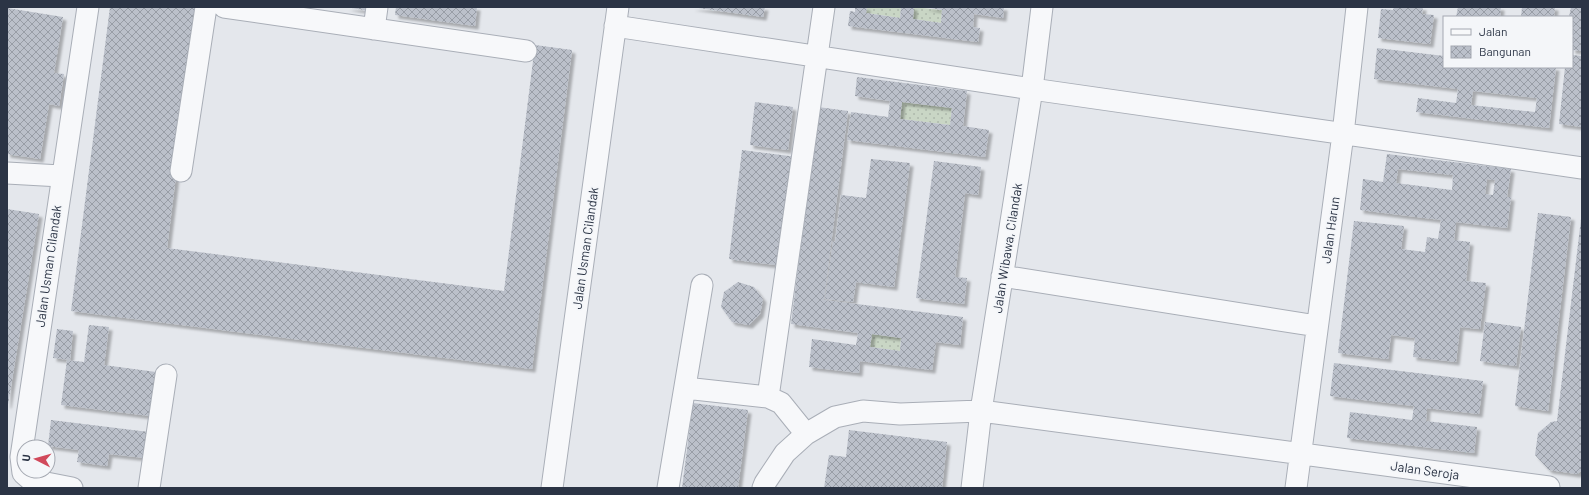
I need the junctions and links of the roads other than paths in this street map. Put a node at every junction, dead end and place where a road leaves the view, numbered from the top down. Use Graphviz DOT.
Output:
graph roads {
  1 [pos="88,7"];
  2 [pos="206,7"];
  3 [pos="224,7"];
  4 [pos="377,7"];
  5 [pos="824,7"];
  6 [pos="1042,7"];
  7 [pos="1357,7"];
  8 [pos="617,17"];
  9 [pos="374,29"];
  10 [pos="526,52"];
  11 [pos="817,56"];
  12 [pos="1032,89"];
  13 [pos="1343,134"];
  14 [pos="1582,168"];
  15 [pos="181,171"];
  16 [pos="7,173"];
  17 [pos="61,176"];
  18 [pos="1002,276"];
  19 [pos="702,285"];
  20 [pos="1317,326"];
  21 [pos="166,374"];
  22 [pos="685,388"];
  23 [pos="768,397"];
  24 [pos="981,411"];
  25 [pos="806,434"];
  26 [pos="1300,453"];
  27 [pos="46,486"];
  28 [pos="1550,487"];
  29 [pos="72,488"];
  30 [pos="148,488"];
  31 [pos="552,488"];
  32 [pos="668,488"];
  33 [pos="763,488"];
  34 [pos="972,488"];
  35 [pos="1296,488"];
  1 -- 17 [label="street, Jalan Usman Cilandak"];
  2 -- 15 [label="street"];
  3 -- 9 [label="street"];
  4 -- 9 [label="street"];
  5 -- 11 [label="street"];
  6 -- 12 [label="street, Jalan Wibawa, Cilandak"];
  7 -- 13 [label="street, Jalan Harun"];
  8 -- 11 [label="street"];
  8 -- 31 [label="street, Jalan Usman Cilandak"];
  9 -- 10 [label="street"];
  11 -- 12 [label="street"];
  11 -- 23 [label="street"];
  12 -- 13 [label="street"];
  12 -- 18 [label="street, Jalan Wibawa, Cilandak"];
  13 -- 14 [label="street"];
  13 -- 20 [label="street, Jalan Harun"];
  16 -- 17 [label="street"];
  17 -- 27 [label="street, Jalan Usman Cilandak"];
  18 -- 20 [label="street"];
  18 -- 24 [label="street, Jalan Wibawa, Cilandak"];
  19 -- 22 [label="street"];
  20 -- 26 [label="street, Jalan Harun"];
  21 -- 30 [label="street"];
  22 -- 23 [label="street"];
  22 -- 32 [label="street"];
  23 -- 25 [label="street"];
  24 -- 25 [label="street, Jalan Seroja"];
  24 -- 26 [label="street, Jalan Seroja"];
  24 -- 34 [label="street, Jalan Wibawa, Cilandak"];
  25 -- 33 [label="street, Jalan Seroja"];
  26 -- 28 [label="street, Jalan Seroja"];
  26 -- 35 [label="street"];
  27 -- 29 [label="street, Jalan Usman Cilandak"];
}
